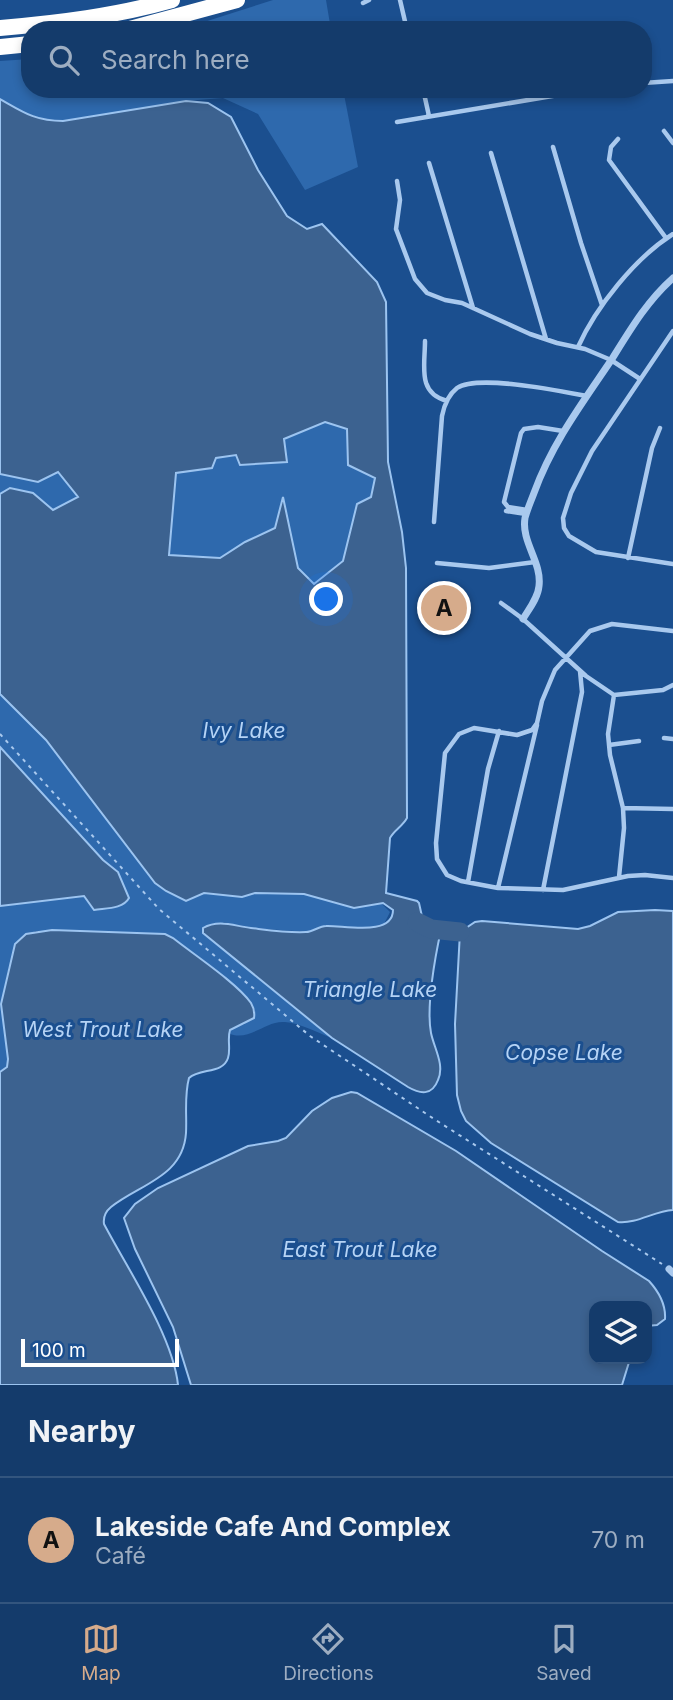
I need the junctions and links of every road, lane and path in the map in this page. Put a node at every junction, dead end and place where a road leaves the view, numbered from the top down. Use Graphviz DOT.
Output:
graph roads {
  1 [pos="172,0"];
  2 [pos="237,0"];
  3 [pos="369,0"];
  4 [pos="400,0"];
  5 [pos="363,3"];
  6 [pos="67,21"];
  7 [pos="159,21"];
  8 [pos="405,21"];
  9 [pos="21,26"];
  10 [pos="0,28"];
  11 [pos="21,45"];
  12 [pos="0,47"];
  13 [pos="673,81"];
  14 [pos="652,82"];
  15 [pos="424,98"];
  16 [pos="539,98"];
  17 [pos="429,116"];
  18 [pos="397,122"];
  19 [pos="664,131"];
  20 [pos="618,139"];
  21 [pos="673,143"];
  22 [pos="552,147"];
  23 [pos="491,153"];
  24 [pos="429,163"];
  25 [pos="397,181"];
  26 [pos="673,234"];
  27 [pos="666,238"];
  28 [pos="673,278"];
  29 [pos="602,305"];
  30 [pos="472,308"];
  31 [pos="673,331"];
  32 [pos="546,339"];
  33 [pos="425,341"];
  34 [pos="578,347"];
  35 [pos="611,360"];
  36 [pos="640,379"];
  37 [pos="586,396"];
  38 [pos="447,401"];
  39 [pos="660,428"];
  40 [pos="564,431"];
  41 [pos="506,511"];
  42 [pos="527,512"];
  43 [pos="434,522"];
  44 [pos="628,558"];
  45 [pos="535,562"];
  46 [pos="437,563"];
  47 [pos="673,564"];
  48 [pos="501,603"];
  49 [pos="523,619"];
  50 [pos="673,631"];
  51 [pos="566,658"];
  52 [pos="580,671"];
  53 [pos="673,685"];
  54 [pos="614,695"];
  55 [pos="537,723"];
  56 [pos="499,731"];
  57 [pos="0,734"];
  58 [pos="664,737"];
  59 [pos="673,739"];
  60 [pos="639,741"];
  61 [pos="609,745"];
  62 [pos="622,808"];
  63 [pos="673,808"];
  64 [pos="620,877"];
  65 [pos="673,878"];
  66 [pos="468,882"];
  67 [pos="498,888"];
  68 [pos="543,890"];
  69 [pos="671,1271"];
  1 -- 6 [label="highway"];
  2 -- 7 [label="highway"];
  3 -- 5 [label="lane"];
  4 -- 8 [label="lane"];
  9 -- 10 [label="highway"];
  11 -- 12 [label="highway"];
  13 -- 14 [label="lane"];
  15 -- 17 [label="lane"];
  16 -- 17 [label="lane"];
  17 -- 18 [label="lane"];
  19 -- 21 [label="lane"];
  20 -- 27 [label="lane"];
  22 -- 29 [label="lane"];
  23 -- 32 [label="lane"];
  24 -- 30 [label="lane"];
  25 -- 30 [label="lane"];
  26 -- 27 [label="lane"];
  27 -- 29 [label="lane"];
  28 -- 35 [label="street"];
  29 -- 34 [label="lane"];
  30 -- 32 [label="lane"];
  31 -- 36 [label="lane"];
  32 -- 34 [label="lane"];
  33 -- 38 [label="lane"];
  34 -- 35 [label="lane"];
  35 -- 36 [label="lane"];
  35 -- 37 [label="street"];
  36 -- 44 [label="lane"];
  37 -- 38 [label="lane"];
  37 -- 40 [label="street"];
  38 -- 43 [label="lane"];
  39 -- 44 [label="lane"];
  40 -- 42 [label="street"];
  40 -- 42 [label="lane"];
  41 -- 42 [label="lane"];
  42 -- 45 [label="street"];
  44 -- 47 [label="lane"];
  45 -- 46 [label="lane"];
  45 -- 49 [label="street"];
  48 -- 49 [label="lane"];
  49 -- 51 [label="lane"];
  50 -- 51 [label="lane"];
  51 -- 52 [label="lane"];
  51 -- 55 [label="lane"];
  52 -- 54 [label="lane"];
  52 -- 68 [label="lane"];
  53 -- 54 [label="lane"];
  54 -- 61 [label="lane"];
  55 -- 56 [label="lane"];
  55 -- 67 [label="lane"];
  56 -- 66 [label="lane"];
  56 -- 66 [label="lane"];
  57 -- 69 [label="path"];
  58 -- 59 [label="lane"];
  60 -- 61 [label="lane"];
  61 -- 62 [label="lane"];
  62 -- 63 [label="lane"];
  62 -- 64 [label="lane"];
  64 -- 65 [label="lane"];
  64 -- 68 [label="lane"];
  66 -- 67 [label="lane"];
  67 -- 68 [label="lane"];
}
